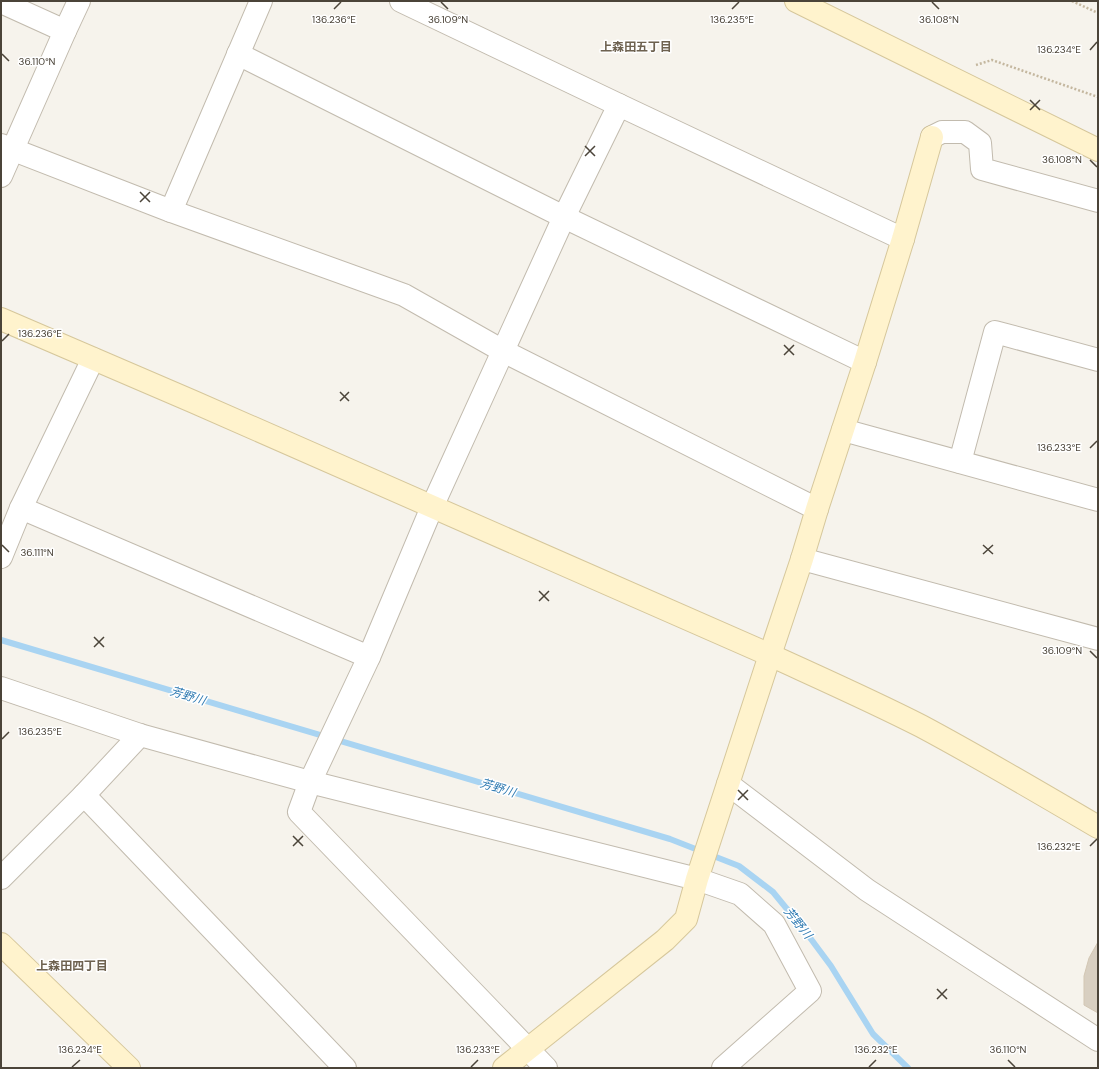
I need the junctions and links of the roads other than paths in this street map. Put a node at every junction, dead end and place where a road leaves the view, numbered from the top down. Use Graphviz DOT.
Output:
graph roads {
  1 [pos="79,1"];
  2 [pos="261,1"];
  3 [pos="401,1"];
  4 [pos="796,1"];
  5 [pos="1,2"];
  6 [pos="65,31"];
  7 [pos="238,54"];
  8 [pos="619,105"];
  9 [pos="7,147"];
  10 [pos="1098,150"];
  11 [pos="1,176"];
  12 [pos="1075,195"];
  13 [pos="1098,201"];
  14 [pos="1098,206"];
  15 [pos="171,211"];
  16 [pos="564,217"];
  17 [pos="904,239"];
  18 [pos="1,319"];
  19 [pos="503,351"];
  20 [pos="93,358"];
  21 [pos="1098,360"];
  22 [pos="865,362"];
  23 [pos="843,430"];
  24 [pos="960,462"];
  25 [pos="1098,500"];
  26 [pos="432,507"];
  27 [pos="22,508"];
  28 [pos="817,509"];
  29 [pos="1,557"];
  30 [pos="802,559"];
  31 [pos="1098,639"];
  32 [pos="770,655"];
  33 [pos="369,657"];
  34 [pos="1,688"];
  35 [pos="140,735"];
  36 [pos="310,782"];
  37 [pos="728,784"];
  38 [pos="84,795"];
  39 [pos="1098,827"];
  40 [pos="699,872"];
  41 [pos="1,878"];
  42 [pos="1,944"];
  43 [pos="1098,1040"];
  44 [pos="528,1049"];
  45 [pos="129,1068"];
  46 [pos="344,1068"];
  47 [pos="504,1068"];
  48 [pos="546,1068"];
  49 [pos="722,1068"];
  1 -- 6 [label="street"];
  2 -- 7 [label="street"];
  3 -- 8 [label="street"];
  4 -- 10 [label="street"];
  5 -- 6 [label="street"];
  6 -- 9 [label="street"];
  7 -- 15 [label="street"];
  7 -- 16 [label="street"];
  8 -- 16 [label="street"];
  8 -- 17 [label="street"];
  9 -- 11 [label="street"];
  9 -- 15 [label="street"];
  12 -- 13 [label="street"];
  12 -- 14 [label="street"];
  12 -- 17 [label="street"];
  15 -- 19 [label="street"];
  16 -- 19 [label="street"];
  16 -- 22 [label="street"];
  17 -- 22 [label="street"];
  18 -- 20 [label="street"];
  19 -- 26 [label="street"];
  19 -- 28 [label="street"];
  20 -- 26 [label="street"];
  20 -- 27 [label="street"];
  21 -- 24 [label="street"];
  22 -- 23 [label="street"];
  23 -- 24 [label="street"];
  23 -- 28 [label="street"];
  24 -- 25 [label="street"];
  26 -- 32 [label="street"];
  26 -- 33 [label="street"];
  27 -- 29 [label="street"];
  27 -- 33 [label="street"];
  28 -- 30 [label="street"];
  30 -- 31 [label="street"];
  30 -- 32 [label="street"];
  32 -- 37 [label="street"];
  32 -- 39 [label="street"];
  33 -- 36 [label="street"];
  34 -- 35 [label="street"];
  35 -- 36 [label="street"];
  35 -- 38 [label="street"];
  36 -- 40 [label="street"];
  36 -- 44 [label="street"];
  37 -- 40 [label="street"];
  37 -- 43 [label="street"];
  38 -- 41 [label="street"];
  38 -- 46 [label="street"];
  40 -- 44 [label="street"];
  40 -- 49 [label="street"];
  42 -- 45 [label="street"];
  44 -- 47 [label="street"];
  44 -- 48 [label="street"];
}
